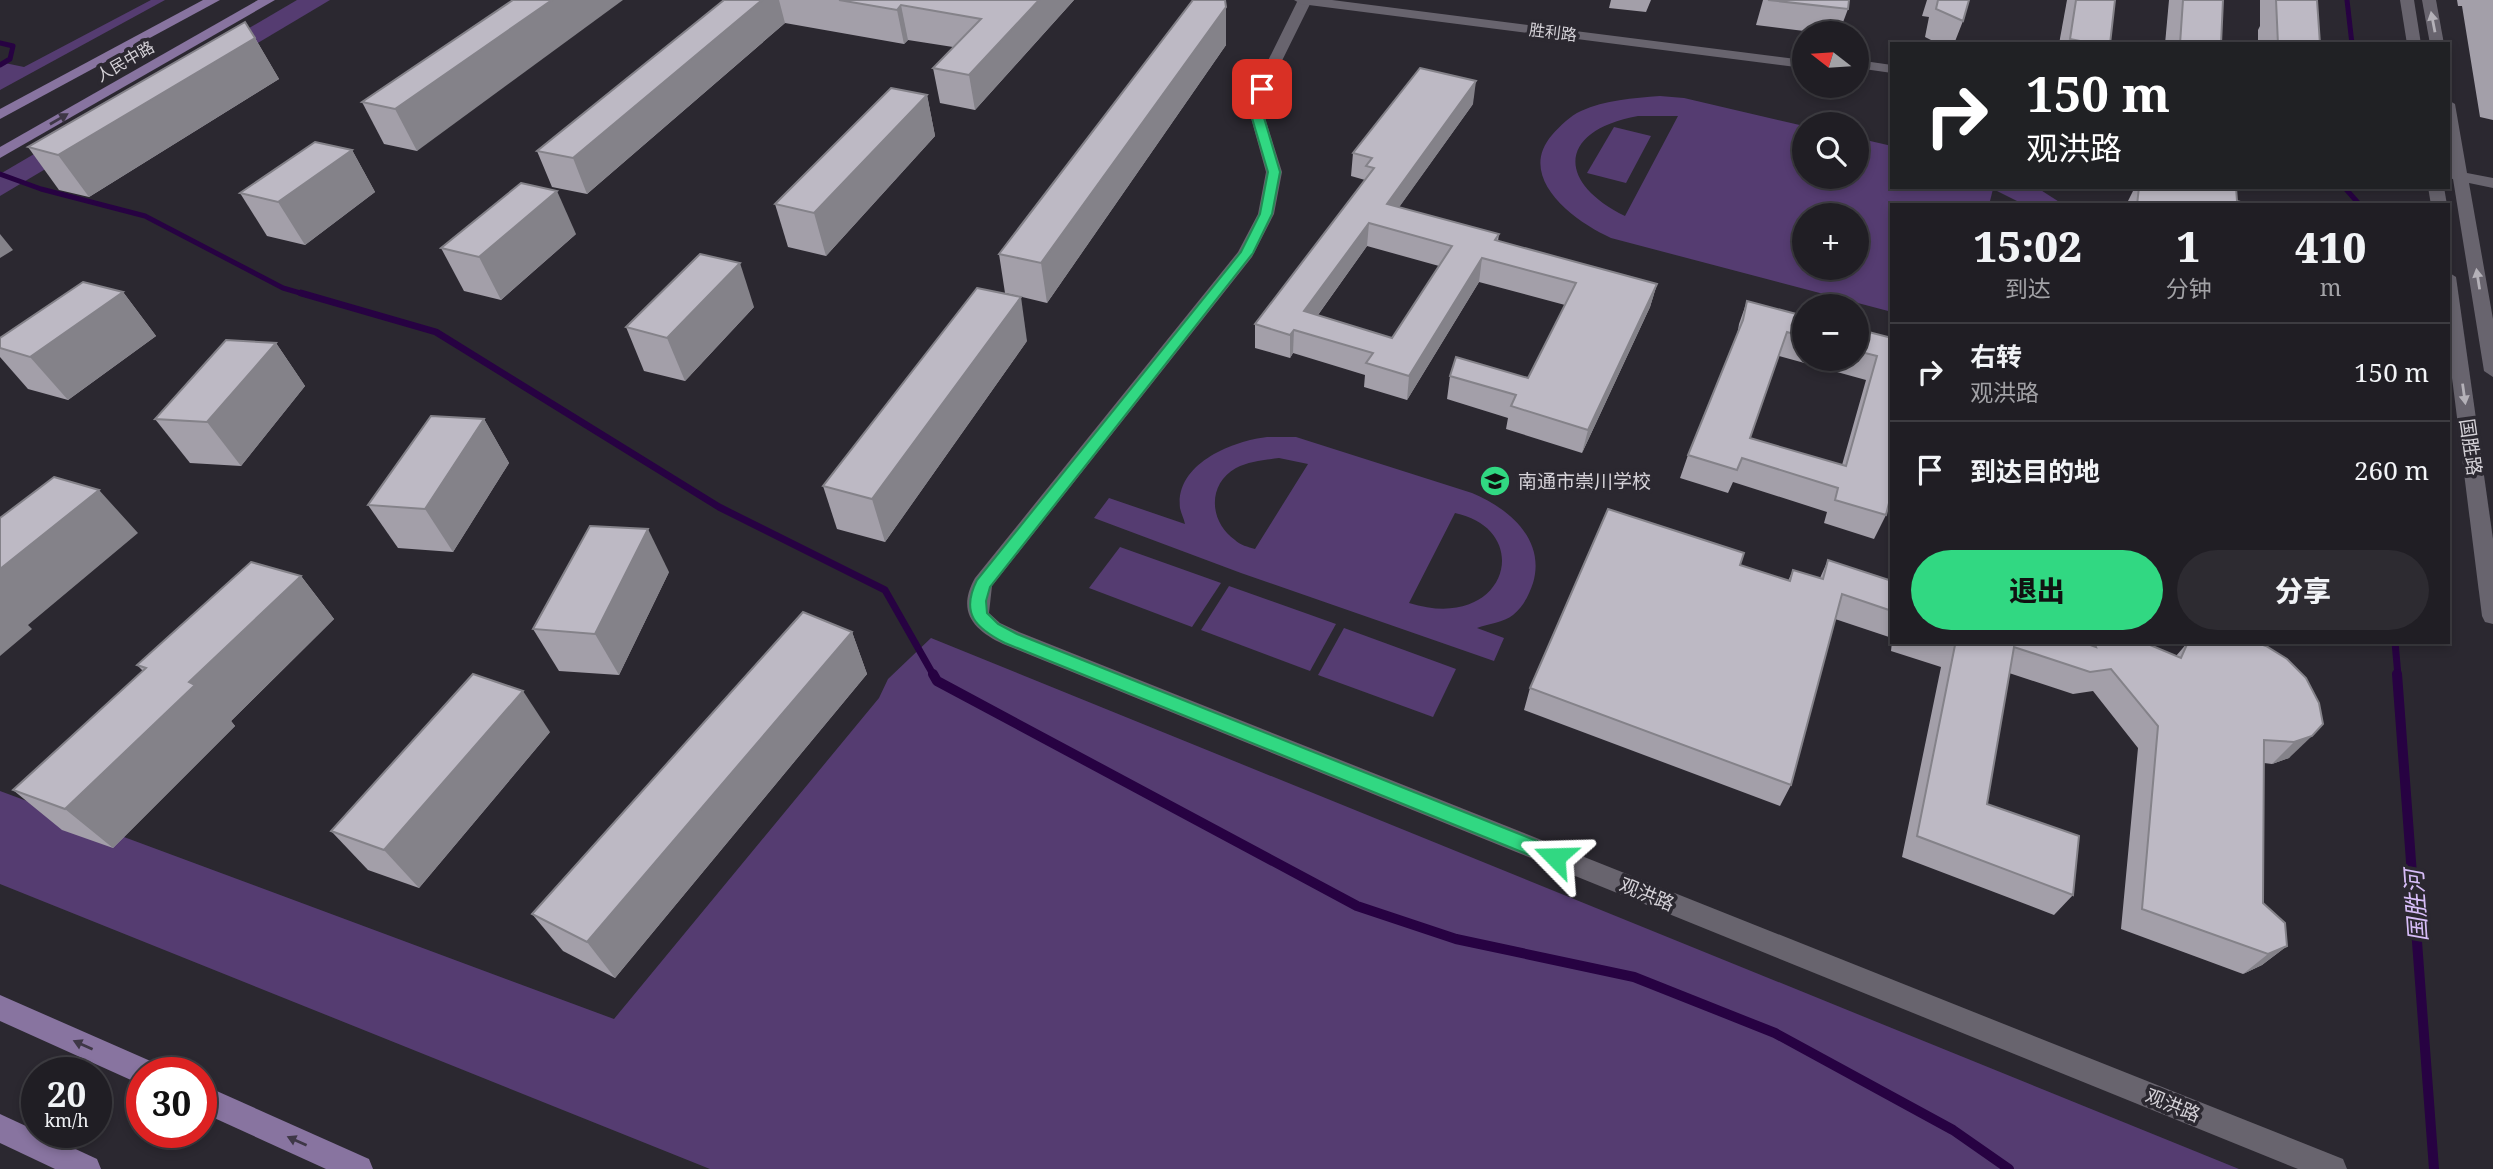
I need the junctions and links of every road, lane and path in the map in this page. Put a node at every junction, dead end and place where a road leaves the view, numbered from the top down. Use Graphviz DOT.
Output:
graph roads {
  1 [pos="213,0"];
  2 [pos="268,0"];
  3 [pos="1304,0"];
  4 [pos="1371,0"];
  5 [pos="2407,0"];
  6 [pos="2429,0"];
  7 [pos="2414,42"];
  8 [pos="2437,42"];
  9 [pos="1792,55"];
  10 [pos="1792,62"];
  11 [pos="1869,66"];
  12 [pos="1890,69"];
  13 [pos="1869,72"];
  14 [pos="1890,75"];
  15 [pos="0,115"];
  16 [pos="2450,126"];
  17 [pos="0,153"];
  18 [pos="2455,180"];
  19 [pos="2493,183"];
  20 [pos="2493,193"];
  21 [pos="2450,292"];
  22 [pos="2493,370"];
  23 [pos="2493,616"];
  24 [pos="0,1008"];
  25 [pos="126,1064"];
  26 [pos="217,1105"];
  27 [pos="0,1128"];
  28 [pos="87,1169"];
  29 [pos="359,1169"];
  30 [pos="2333,1169"];
  1 -- 15 [label="main road, 人民中路"];
  17 -- 2 [label="main road, 人民中路, one-way"];
  3 -- 10 [label="street, 胜利路"];
  3 -- 30 [label="street, 观洪路"];
  4 -- 9 [label="street, 胜利路"];
  5 -- 7 [label="street"];
  8 -- 6 [label="street, one-way"];
  11 -- 12 [label="street"];
  13 -- 14 [label="street"];
  16 -- 18 [label="street"];
  18 -- 19 [label="street"];
  18 -- 20 [label="street"];
  22 -- 18 [label="street, one-way"];
  21 -- 23 [label="street, 国胜路, one-way"];
  25 -- 24 [label="main road, one-way"];
  29 -- 26 [label="main road, one-way"];
  27 -- 28 [label="main road"];
}
